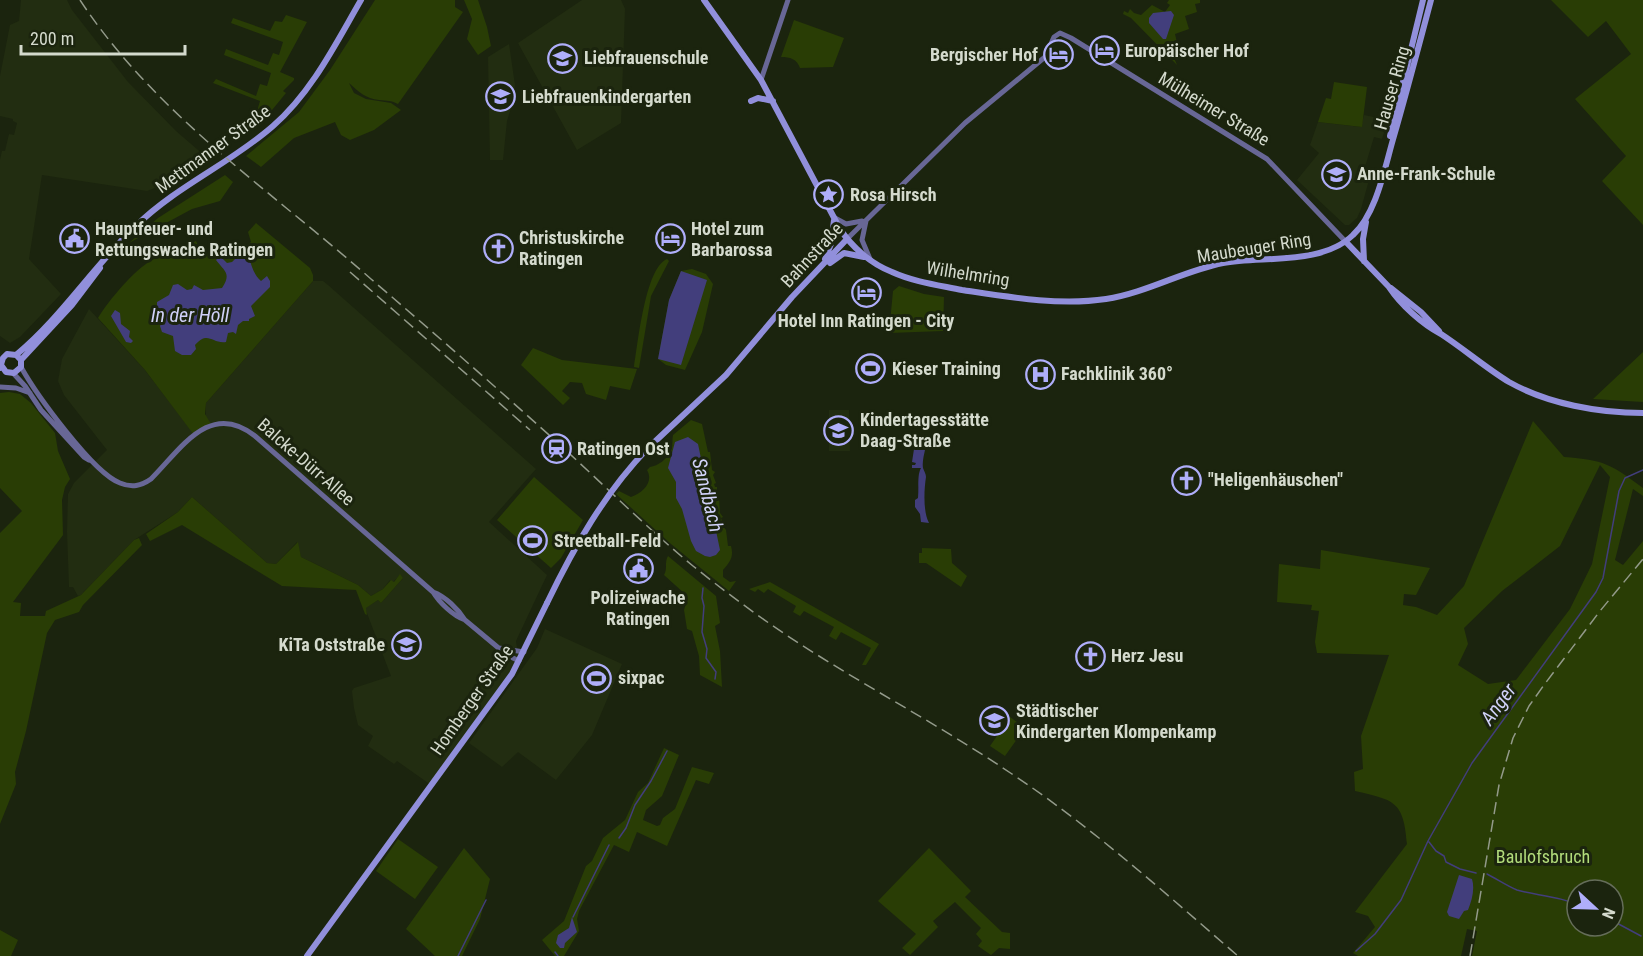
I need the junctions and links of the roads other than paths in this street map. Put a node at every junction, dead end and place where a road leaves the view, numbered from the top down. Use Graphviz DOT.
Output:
graph roads {
  1 [pos="362,0"];
  2 [pos="704,0"];
  3 [pos="788,0"];
  4 [pos="1424,0"];
  5 [pos="1431,0"];
  6 [pos="1056,35"];
  7 [pos="761,80"];
  8 [pos="751,101"];
  9 [pos="773,101"];
  10 [pos="1380,183"];
  11 [pos="1368,216"];
  12 [pos="834,218"];
  13 [pos="866,219"];
  14 [pos="847,239"];
  15 [pos="1346,242"];
  16 [pos="110,253"];
  17 [pos="870,259"];
  18 [pos="1364,261"];
  19 [pos="821,268"];
  20 [pos="1097,300"];
  21 [pos="19,361"];
  22 [pos="1,366"];
  23 [pos="11,373"];
  24 [pos="0,378"];
  25 [pos="0,387"];
  26 [pos="30,393"];
  27 [pos="698,403"];
  28 [pos="1643,413"];
  29 [pos="93,462"];
  30 [pos="500,648"];
  31 [pos="524,652"];
  32 [pos="519,661"];
  33 [pos="308,956"];
  1 -- 16 [label="main road, Mettmanner Straße"];
  2 -- 7 [label="main road, Wilhelmring"];
  3 -- 7 [label="street"];
  4 -- 10 [label="main road, Hauser Ring"];
  5 -- 10 [label="main road, Hauser Ring"];
  6 -- 13 [label="street, Bahnstraße"];
  6 -- 15 [label="street, Mülheimer Straße"];
  7 -- 9 [label="main road, Wilhelmring"];
  8 -- 9 [label="main road"];
  9 -- 12 [label="main road, Wilhelmring"];
  10 -- 11 [label="main road, Hauser Ring"];
  11 -- 15 [label="main road, Hauser Ring"];
  11 -- 18 [label="main road, Hauser Ring"];
  12 -- 13 [label="street"];
  12 -- 14 [label="main road, Wilhelmring"];
  12 -- 19 [label="main road"];
  13 -- 14 [label="street, Bahnstraße"];
  13 -- 17 [label="street"];
  14 -- 17 [label="main road, Wilhelmring"];
  14 -- 19 [label="main road, Bahnstraße"];
  15 -- 18 [label="main road, Mülheimer Straße"];
  15 -- 20 [label="main road, Maubeuger Ring"];
  16 -- 21 [label="main road, Mettmanner Straße"];
  16 -- 21 [label="main road, Mettmanner Straße"];
  17 -- 19 [label="main road"];
  17 -- 20 [label="main road, Wilhelmring"];
  18 -- 28 [label="main road, Mülheimer Straße"];
  19 -- 27 [label="main road, Bahnstraße"];
  21 -- 22 [label="main road"];
  21 -- 23 [label="main road"];
  21 -- 29 [label="street, Balcke-Dürr-Allee"];
  22 -- 23 [label="main road"];
  23 -- 24 [label="main road"];
  23 -- 26 [label="street, Balcke-Dürr-Allee"];
  25 -- 26 [label="street"];
  26 -- 29 [label="street, Balcke-Dürr-Allee"];
  27 -- 31 [label="main road, Homberger Straße, bridge"];
  29 -- 30 [label="street, Balcke-Dürr-Allee"];
  30 -- 31 [label="street, Balcke-Dürr-Allee"];
  30 -- 32 [label="street, Balcke-Dürr-Allee"];
  31 -- 32 [label="main road, Homberger Straße"];
  32 -- 33 [label="main road, Homberger Straße"];
}
